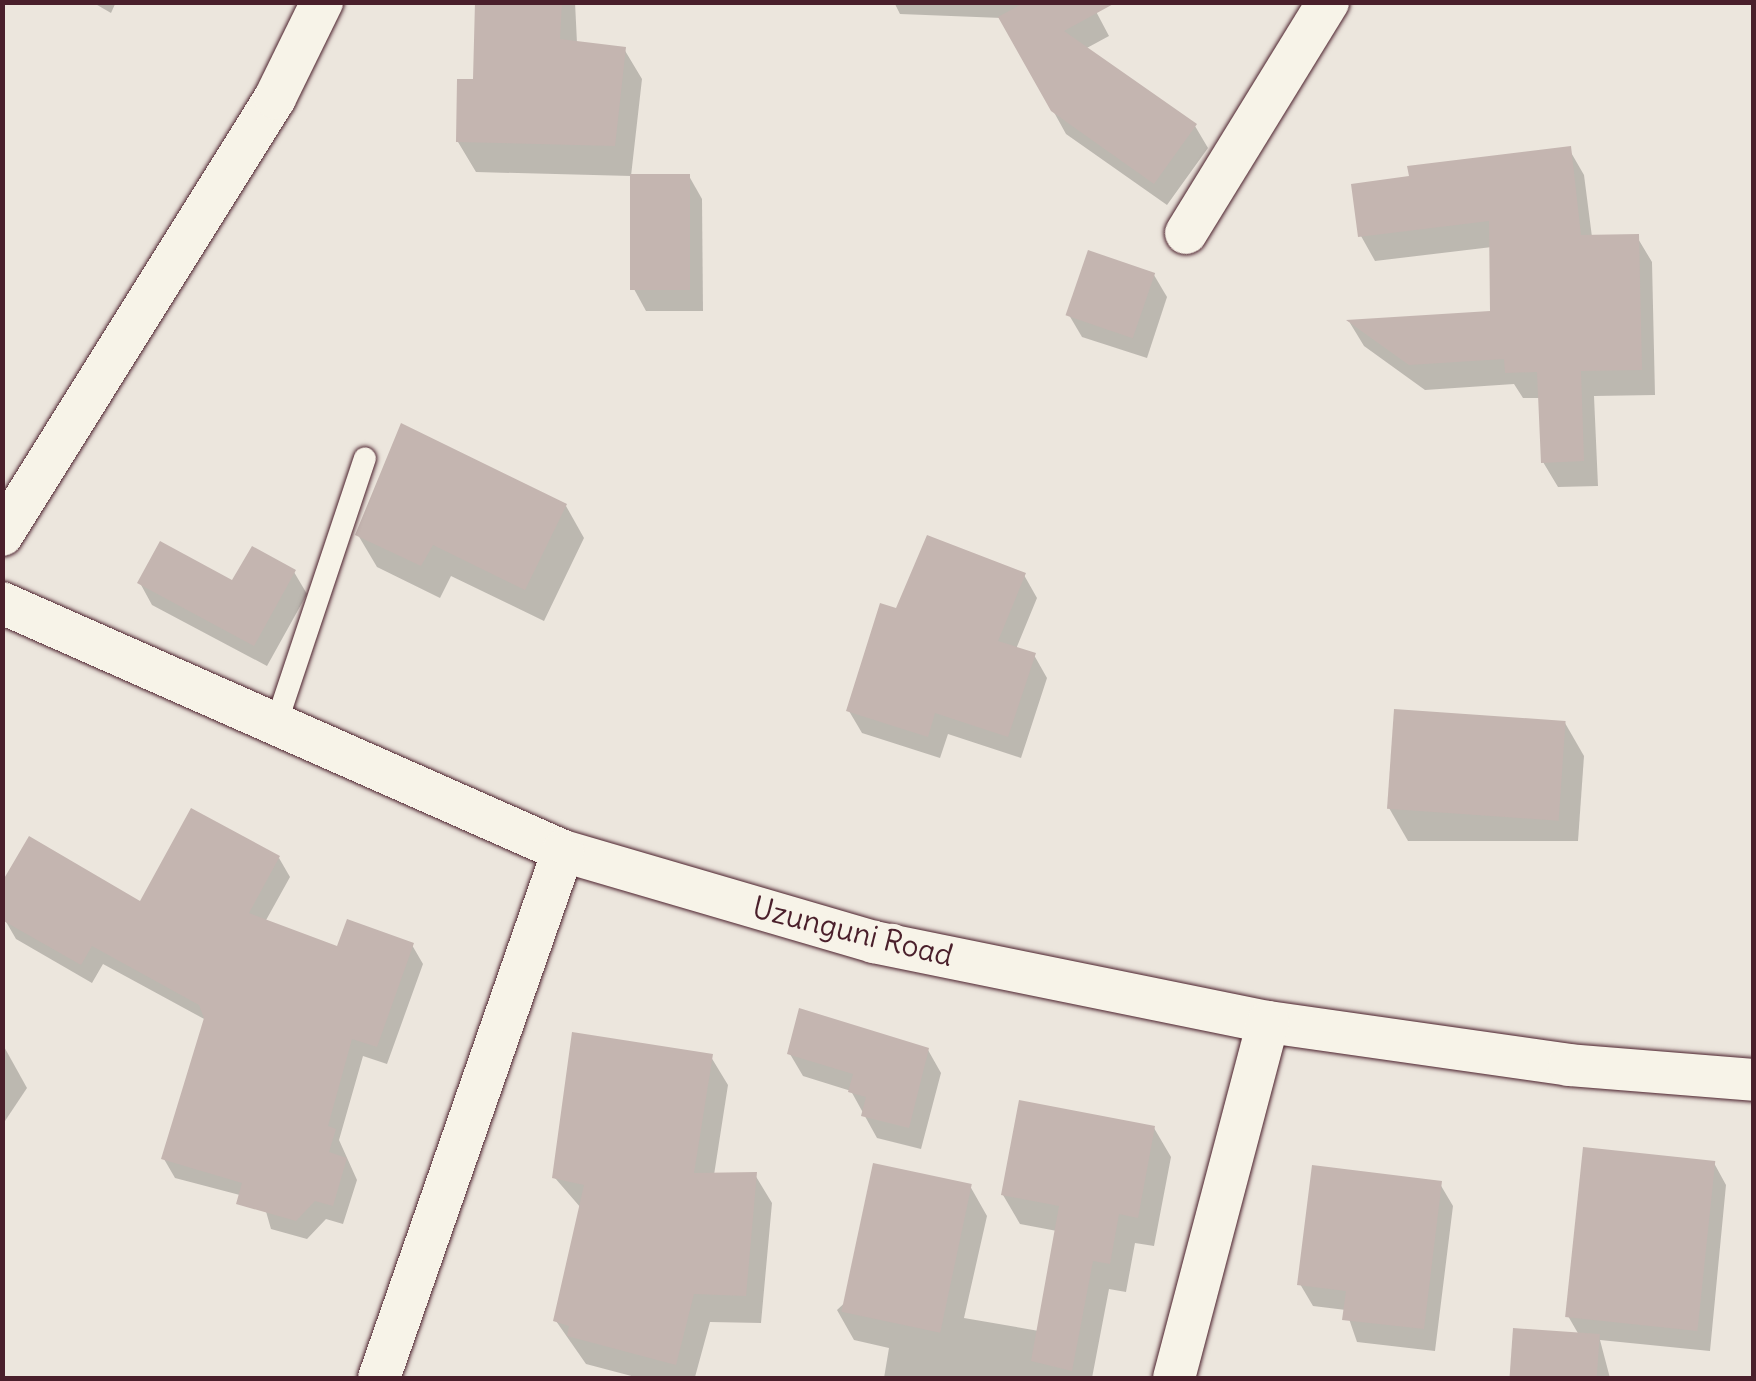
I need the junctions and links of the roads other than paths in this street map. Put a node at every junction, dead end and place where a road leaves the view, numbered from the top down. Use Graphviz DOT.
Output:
graph roads {
  1 [pos="322,2"];
  2 [pos="1328,2"];
  3 [pos="1186,233"];
  4 [pos="364,458"];
  5 [pos="2,535"];
  6 [pos="2,603"];
  7 [pos="276,724"];
  8 [pos="563,851"];
  9 [pos="1268,1022"];
  10 [pos="1754,1080"];
  11 [pos="379,1378"];
  12 [pos="1174,1378"];
  1 -- 5 [label="street"];
  2 -- 3 [label="street"];
  4 -- 7 [label="lane"];
  6 -- 7 [label="street, Uzunguni Road"];
  7 -- 8 [label="street, Uzunguni Road"];
  8 -- 9 [label="street, Uzunguni Road"];
  8 -- 11 [label="street"];
  9 -- 10 [label="street, Uzunguni Road"];
  9 -- 12 [label="street"];
}
